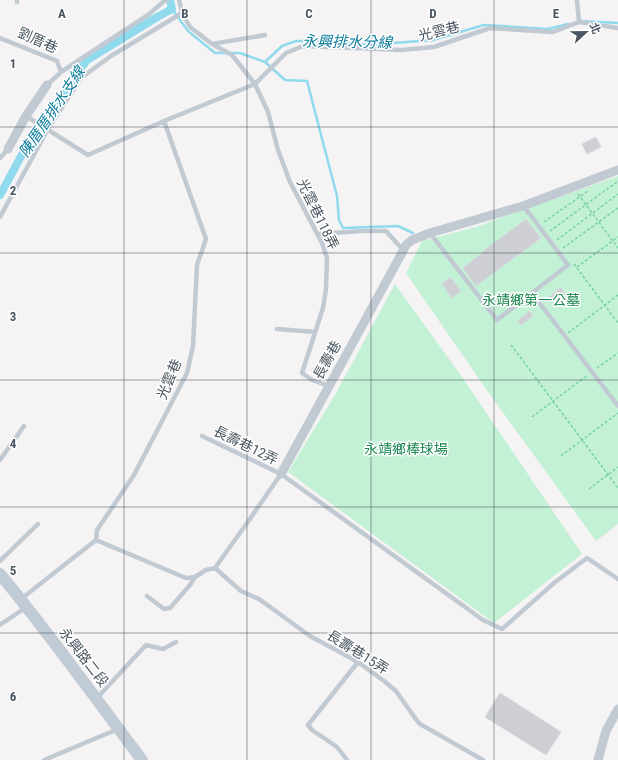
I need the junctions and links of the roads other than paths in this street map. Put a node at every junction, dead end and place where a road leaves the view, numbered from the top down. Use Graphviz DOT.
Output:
graph roads {
  1 [pos="179,0"];
  2 [pos="577,0"];
  3 [pos="164,1"];
  4 [pos="182,12"];
  5 [pos="579,21"];
  6 [pos="618,28"];
  7 [pos="265,35"];
  8 [pos="0,38"];
  9 [pos="212,44"];
  10 [pos="61,72"];
  11 [pos="255,84"];
  12 [pos="47,85"];
  13 [pos="26,116"];
  14 [pos="164,120"];
  15 [pos="46,128"];
  16 [pos="8,149"];
  17 [pos="0,158"];
  18 [pos="618,170"];
  19 [pos="523,206"];
  20 [pos="0,217"];
  21 [pos="430,233"];
  22 [pos="317,234"];
  23 [pos="403,251"];
  24 [pos="532,293"];
  25 [pos="277,329"];
  26 [pos="315,332"];
  27 [pos="329,386"];
  28 [pos="618,406"];
  29 [pos="24,426"];
  30 [pos="202,436"];
  31 [pos="0,460"];
  32 [pos="281,474"];
  33 [pos="38,524"];
  34 [pos="96,540"];
  35 [pos="0,561"];
  36 [pos="215,568"];
  37 [pos="0,574"];
  38 [pos="195,577"];
  39 [pos="618,579"];
  40 [pos="147,596"];
  41 [pos="24,603"];
  42 [pos="0,625"];
  43 [pos="176,642"];
  44 [pos="358,662"];
  45 [pos="97,699"];
  46 [pos="618,709"];
  47 [pos="119,728"];
  48 [pos="44,760"];
  49 [pos="142,760"];
  50 [pos="347,760"];
  51 [pos="483,760"];
  52 [pos="598,760"];
  1 -- 4 [label="lane"];
  2 -- 5 [label="lane"];
  3 -- 10 [label="lane"];
  4 -- 9 [label="lane"];
  4 -- 15 [label="lane"];
  5 -- 6 [label="lane, 光雲巷"];
  5 -- 11 [label="lane, 光雲巷"];
  7 -- 9 [label="lane"];
  8 -- 10 [label="lane, 劉厝巷"];
  9 -- 11 [label="lane, 光雲巷118弄"];
  10 -- 12 [label="lane"];
  11 -- 14 [label="lane, 光雲巷"];
  11 -- 22 [label="lane, 光雲巷118弄"];
  12 -- 13 [label="street"];
  13 -- 15 [label="lane"];
  13 -- 16 [label="street"];
  14 -- 15 [label="lane, 光雲巷"];
  14 -- 34 [label="lane, 光雲巷"];
  15 -- 20 [label="lane"];
  16 -- 17 [label="lane"];
  18 -- 19 [label="street, 長壽巷"];
  19 -- 21 [label="street, 長壽巷"];
  19 -- 24 [label="lane"];
  21 -- 23 [label="street, 長壽巷"];
  21 -- 24 [label="lane"];
  22 -- 23 [label="lane"];
  22 -- 26 [label="lane, 光雲巷118弄"];
  23 -- 27 [label="street, 長壽巷"];
  24 -- 28 [label="lane"];
  25 -- 26 [label="lane"];
  26 -- 27 [label="lane, 光雲巷118弄"];
  27 -- 32 [label="street, 長壽巷"];
  29 -- 31 [label="lane"];
  30 -- 32 [label="lane, 長壽巷12弄"];
  32 -- 36 [label="lane, 長壽巷"];
  32 -- 39 [label="lane, 長壽巷12弄"];
  33 -- 35 [label="lane"];
  34 -- 38 [label="lane"];
  34 -- 41 [label="lane, 光雲巷"];
  36 -- 38 [label="lane"];
  36 -- 44 [label="lane, 長壽巷15弄"];
  37 -- 41 [label="street, 永興路二段"];
  38 -- 40 [label="lane"];
  41 -- 42 [label="lane, 光雲巷"];
  41 -- 45 [label="street, 永興路二段"];
  43 -- 45 [label="lane"];
  44 -- 50 [label="lane"];
  44 -- 51 [label="lane, 長壽巷15弄"];
  45 -- 47 [label="street, 永興路二段"];
  46 -- 52 [label="street"];
  47 -- 48 [label="lane"];
  47 -- 49 [label="street, 永興路二段"];
}
